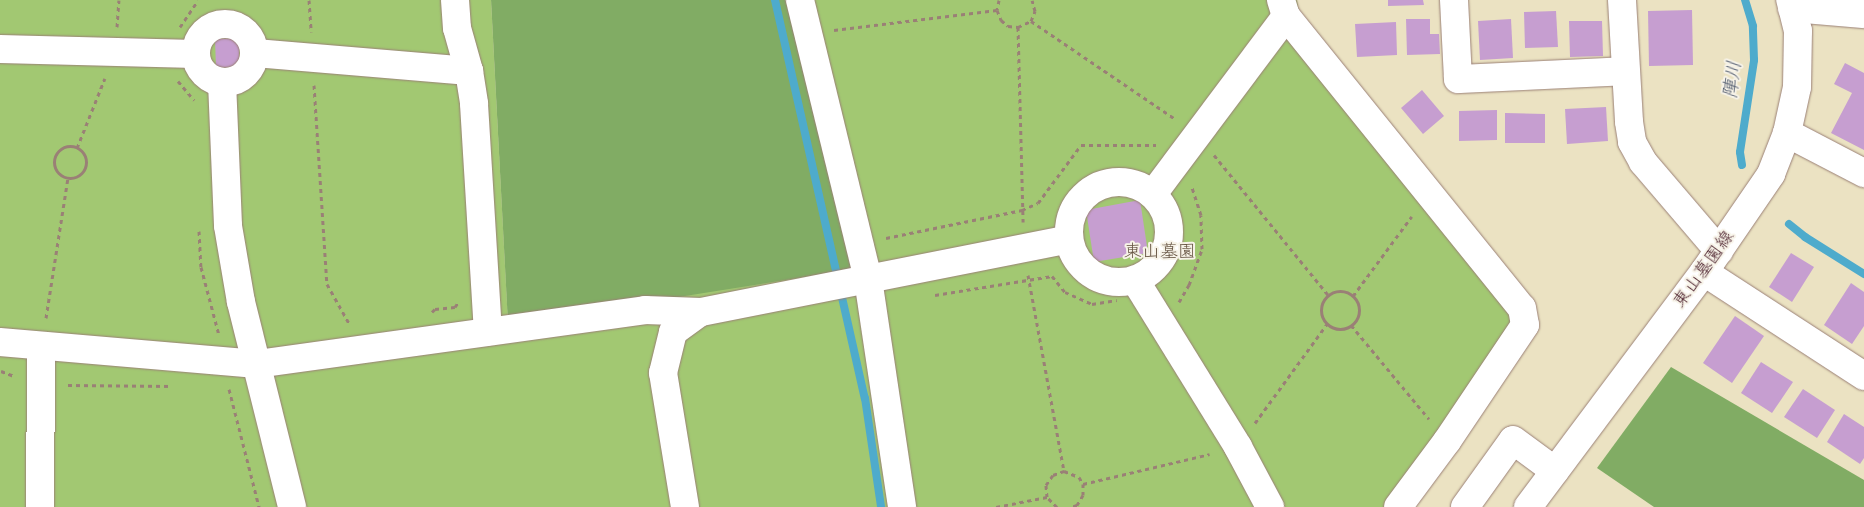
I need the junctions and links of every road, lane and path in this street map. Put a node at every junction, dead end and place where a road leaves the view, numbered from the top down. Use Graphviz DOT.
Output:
graph roads {
  1 [pos="309,0"];
  2 [pos="455,0"];
  3 [pos="800,0"];
  4 [pos="999,0"];
  5 [pos="1032,0"];
  6 [pos="1454,0"];
  7 [pos="1622,0"];
  8 [pos="1791,4"];
  9 [pos="1283,8"];
  10 [pos="997,10"];
  11 [pos="226,11"];
  12 [pos="1864,14"];
  13 [pos="808,33"];
  14 [pos="0,49"];
  15 [pos="254,53"];
  16 [pos="195,54"];
  17 [pos="312,58"];
  18 [pos="469,71"];
  19 [pos="1625,72"];
  20 [pos="222,82"];
  21 [pos="194,99"];
  22 [pos="194,109"];
  23 [pos="1182,112"];
  24 [pos="1171,126"];
  25 [pos="1787,132"];
  26 [pos="1162,139"];
  27 [pos="1211,152"];
  28 [pos="1206,159"];
  29 [pos="1864,173"];
  30 [pos="68,178"];
  31 [pos="1190,180"];
  32 [pos="1153,194"];
  33 [pos="1429,194"];
  34 [pos="199,227"];
  35 [pos="1069,239"];
  36 [pos="878,240"];
  37 [pos="1711,262"];
  38 [pos="868,279"];
  39 [pos="1128,290"];
  40 [pos="931,296"];
  41 [pos="1353,296"];
  42 [pos="460,300"];
  43 [pos="1183,311"];
  44 [pos="701,312"];
  45 [pos="431,315"];
  46 [pos="1352,325"];
  47 [pos="351,326"];
  48 [pos="488,332"];
  49 [pos="220,340"];
  50 [pos="0,342"];
  51 [pos="41,346"];
  52 [pos="257,364"];
  53 [pos="1864,376"];
  54 [pos="66,384"];
  55 [pos="181,386"];
  56 [pos="228,387"];
  57 [pos="1248,418"];
  58 [pos="1253,426"];
  59 [pos="1446,441"];
  60 [pos="1555,471"];
  61 [pos="1047,496"];
  62 [pos="40,507"];
  63 [pos="259,507"];
  64 [pos="292,507"];
  65 [pos="684,507"];
  66 [pos="902,507"];
  67 [pos="996,507"];
  68 [pos="1057,507"];
  69 [pos="1071,507"];
  70 [pos="1270,507"];
  71 [pos="1398,507"];
  72 [pos="1465,507"];
  73 [pos="1528,507"];
  1 -- 17 [label="path"];
  2 -- 18 [label="street"];
  3 -- 13 [label="street"];
  4 -- 10 [label="path"];
  5 -- 10 [label="path"];
  6 -- 19 [label="street"];
  7 -- 19 [label="street"];
  8 -- 12 [label="street"];
  8 -- 25 [label="street, 東山墓園線"];
  9 -- 32 [label="street"];
  9 -- 33 [label="street"];
  10 -- 13 [label="path"];
  11 -- 15 [label="street"];
  11 -- 16 [label="street"];
  13 -- 38 [label="street"];
  14 -- 16 [label="street"];
  15 -- 17 [label="street"];
  15 -- 20 [label="street"];
  16 -- 20 [label="street"];
  17 -- 18 [label="street"];
  17 -- 47 [label="path"];
  18 -- 48 [label="street"];
  19 -- 37 [label="street"];
  20 -- 52 [label="street"];
  21 -- 22 [label="path"];
  23 -- 24 [label="path"];
  25 -- 29 [label="street"];
  25 -- 37 [label="street, 東山墓園線"];
  26 -- 36 [label="path"];
  27 -- 28 [label="path"];
  30 -- 30 [label="path"];
  30 -- 51 [label="path"];
  31 -- 43 [label="path"];
  32 -- 35 [label="street"];
  32 -- 39 [label="street"];
  33 -- 41 [label="path"];
  33 -- 59 [label="street"];
  34 -- 49 [label="path"];
  35 -- 38 [label="street"];
  35 -- 39 [label="street"];
  37 -- 53 [label="street"];
  37 -- 60 [label="street, 東山墓園線"];
  38 -- 44 [label="street"];
  38 -- 66 [label="street"];
  39 -- 40 [label="path"];
  39 -- 70 [label="street"];
  41 -- 46 [label="path"];
  41 -- 46 [label="path"];
  42 -- 45 [label="path"];
  44 -- 48 [label="street"];
  44 -- 65 [label="street"];
  46 -- 59 [label="path"];
  48 -- 52 [label="street"];
  50 -- 51 [label="street"];
  51 -- 52 [label="street"];
  51 -- 62 [label="street"];
  52 -- 64 [label="street"];
  54 -- 55 [label="path"];
  56 -- 63 [label="path"];
  57 -- 58 [label="path"];
  59 -- 71 [label="street"];
  60 -- 72 [label="street"];
  60 -- 73 [label="street, 東山墓園線"];
  61 -- 67 [label="path"];
  61 -- 68 [label="path"];
  61 -- 69 [label="path"];
}
